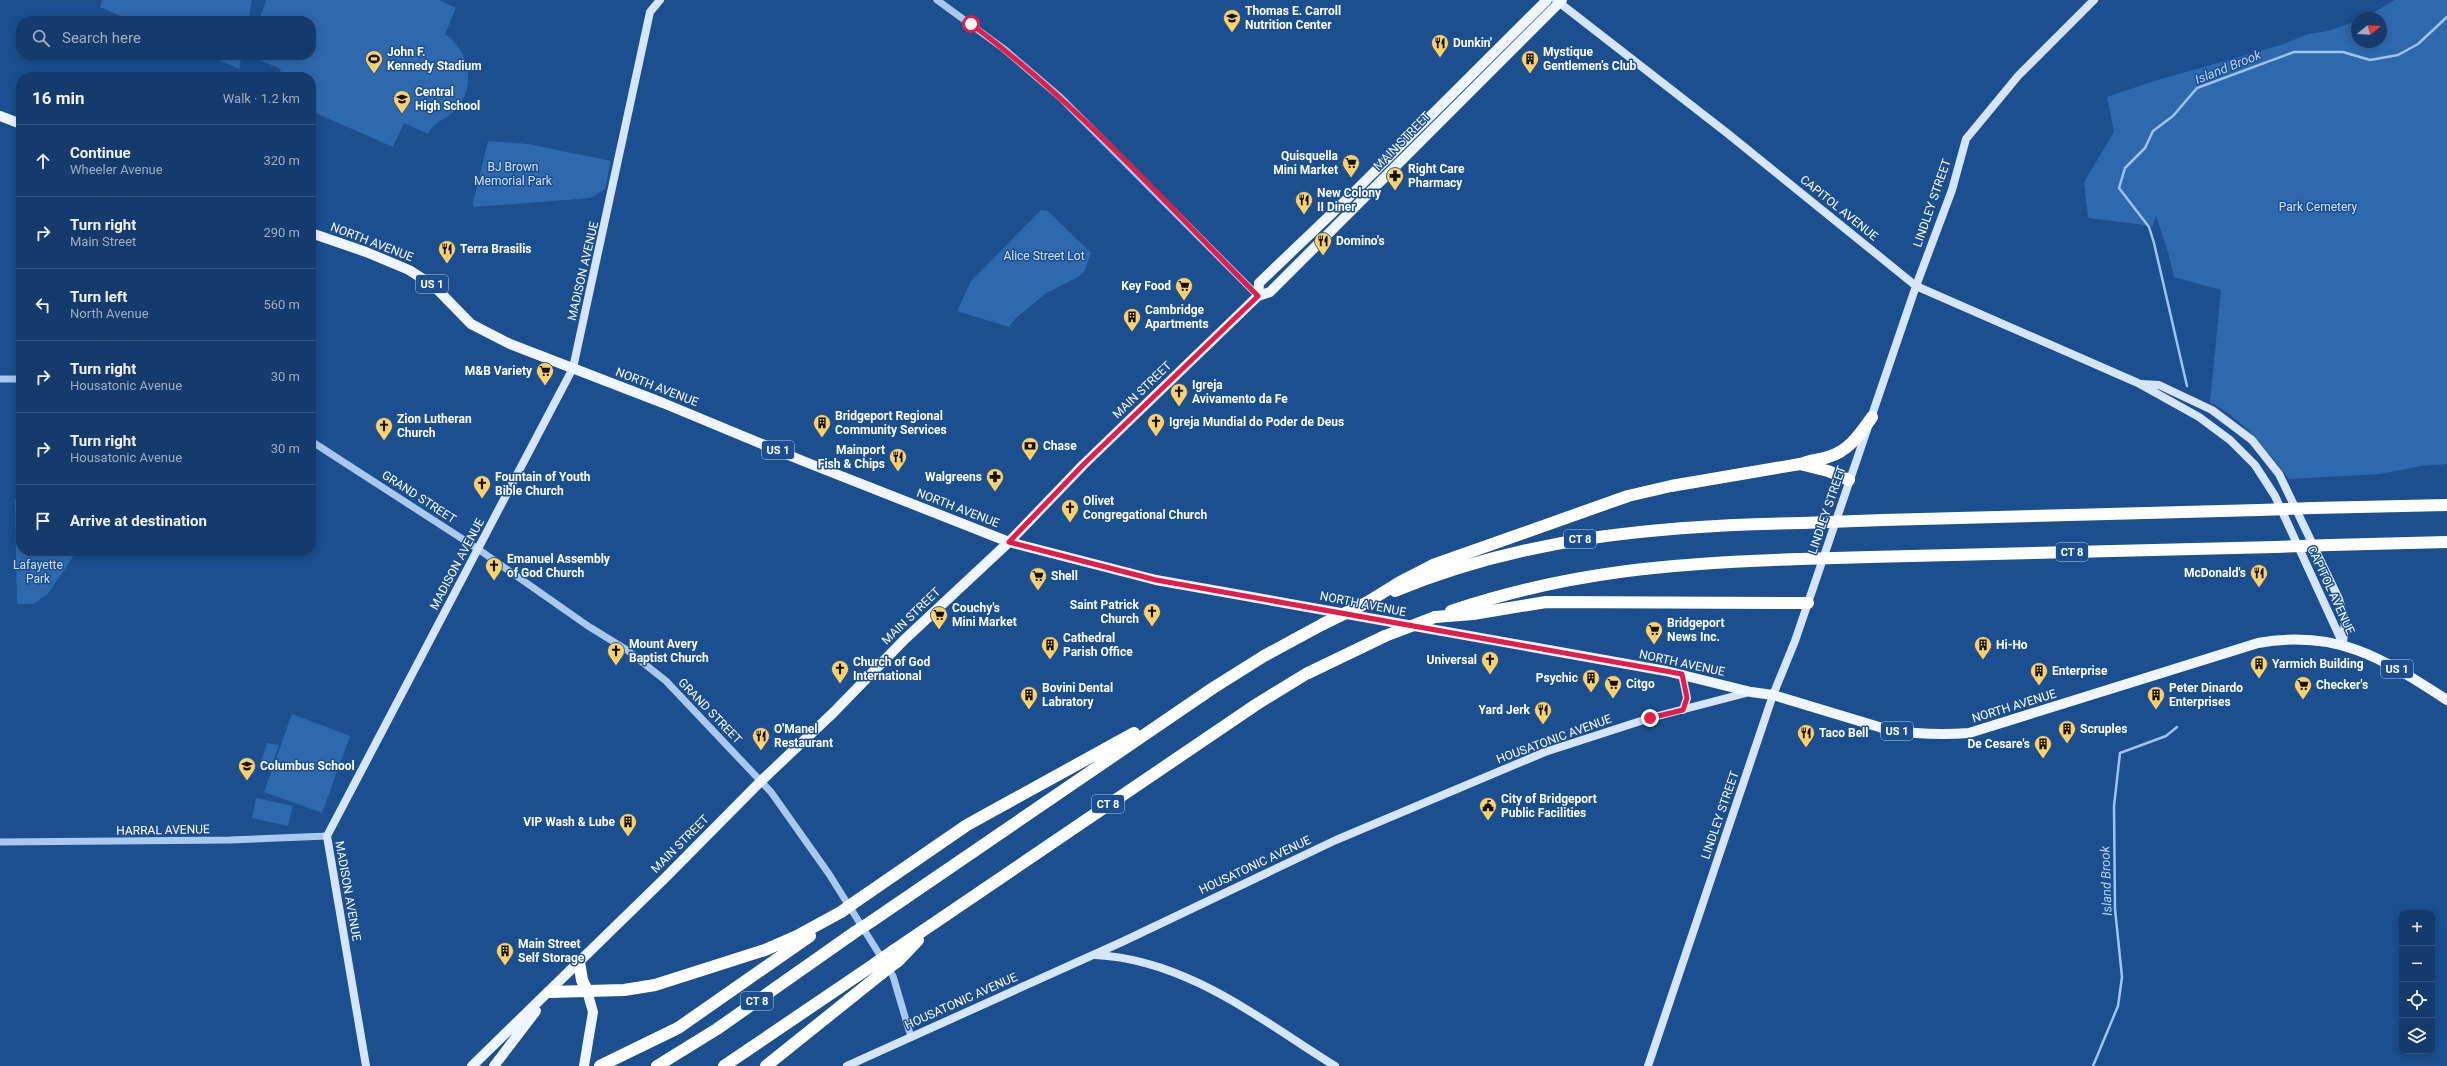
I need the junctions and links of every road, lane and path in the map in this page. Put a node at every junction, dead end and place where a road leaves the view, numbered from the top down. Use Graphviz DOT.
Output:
graph roads {
  1 [pos="660,0"];
  2 [pos="937,0"];
  3 [pos="1547,0"];
  4 [pos="2094,0"];
  5 [pos="1559,1"];
  6 [pos="0,116"];
  7 [pos="16,122"];
  8 [pos="316,235"];
  9 [pos="1916,286"];
  10 [pos="1258,296"];
  11 [pos="574,368"];
  12 [pos="0,379"];
  13 [pos="16,379"];
  14 [pos="2138,383"];
  15 [pos="1872,417"];
  16 [pos="316,444"];
  17 [pos="1800,464"];
  18 [pos="1849,480"];
  19 [pos="2447,505"];
  20 [pos="1009,542"];
  21 [pos="2447,542"];
  22 [pos="478,548"];
  23 [pos="1366,604"];
  24 [pos="1808,604"];
  25 [pos="1434,617"];
  26 [pos="2343,644"];
  27 [pos="1682,674"];
  28 [pos="1751,692"];
  29 [pos="1773,695"];
  30 [pos="2447,700"];
  31 [pos="1188,704"];
  32 [pos="1683,710"];
  33 [pos="760,781"];
  34 [pos="327,836"];
  35 [pos="0,842"];
  36 [pos="841,912"];
  37 [pos="1092,955"];
  38 [pos="895,956"];
  39 [pos="579,962"];
  40 [pos="587,991"];
  41 [pos="550,992"];
  42 [pos="910,1037"];
  43 [pos="366,1066"];
  44 [pos="472,1066"];
  45 [pos="494,1066"];
  46 [pos="584,1066"];
  47 [pos="600,1066"];
  48 [pos="657,1066"];
  49 [pos="724,1066"];
  50 [pos="766,1066"];
  51 [pos="847,1066"];
  52 [pos="1335,1066"];
  53 [pos="1648,1066"];
  1 -- 11 [label="main road, MADISON AVENUE"];
  2 -- 10 [label="street"];
  3 -- 10 [label="main road, MAIN STREET"];
  4 -- 9 [label="main road, LINDLEY STREET"];
  5 -- 9 [label="main road, CAPITOL AVENUE"];
  5 -- 10 [label="main road, MAIN STREET"];
  6 -- 7 [label="main road"];
  8 -- 11 [label="main road, NORTH AVENUE / US 1"];
  9 -- 14 [label="main road, CAPITOL AVENUE"];
  9 -- 15 [label="main road, LINDLEY STREET"];
  10 -- 20 [label="main road, MAIN STREET"];
  11 -- 20 [label="main road, NORTH AVENUE / US 1"];
  11 -- 22 [label="main road, MADISON AVENUE"];
  12 -- 13 [label="street"];
  14 -- 26 [label="main road, CAPITOL AVENUE"];
  14 -- 26 [label="main road, CAPITOL AVENUE"];
  15 -- 17 [label="highway"];
  15 -- 18 [label="main road, LINDLEY STREET"];
  16 -- 22 [label="street, GRAND STREET"];
  17 -- 18 [label="highway"];
  17 -- 23 [label="highway"];
  18 -- 24 [label="main road, LINDLEY STREET"];
  19 -- 23 [label="highway, CT 8, bridge"];
  20 -- 27 [label="main road, NORTH AVENUE / US 1"];
  20 -- 33 [label="main road, MAIN STREET"];
  21 -- 25 [label="highway, CT 8, bridge"];
  22 -- 33 [label="street, GRAND STREET"];
  22 -- 34 [label="main road, MADISON AVENUE"];
  23 -- 31 [label="highway, CT 8, bridge"];
  24 -- 25 [label="highway"];
  24 -- 29 [label="main road, LINDLEY STREET"];
  25 -- 38 [label="highway, CT 8, bridge"];
  26 -- 29 [label="main road, NORTH AVENUE / US 1"];
  26 -- 30 [label="main road, NORTH AVENUE / US 1"];
  27 -- 28 [label="main road, NORTH AVENUE / US 1"];
  27 -- 32 [label="main road"];
  28 -- 29 [label="main road, NORTH AVENUE / US 1"];
  28 -- 32 [label="main road, HOUSATONIC AVENUE"];
  29 -- 53 [label="main road, LINDLEY STREET"];
  31 -- 36 [label="highway, bridge"];
  31 -- 48 [label="highway, CT 8, bridge"];
  32 -- 37 [label="main road, HOUSATONIC AVENUE"];
  33 -- 39 [label="main road, MAIN STREET"];
  33 -- 42 [label="street, GRAND STREET"];
  34 -- 35 [label="street, HARRAL AVENUE"];
  34 -- 43 [label="main road, MADISON AVENUE"];
  36 -- 40 [label="highway"];
  36 -- 47 [label="highway"];
  37 -- 42 [label="main road, HOUSATONIC AVENUE"];
  37 -- 52 [label="main road"];
  38 -- 49 [label="highway, bridge"];
  38 -- 50 [label="highway, bridge"];
  39 -- 40 [label="highway"];
  39 -- 41 [label="main road, MAIN STREET"];
  40 -- 41 [label="highway"];
  40 -- 46 [label="main road"];
  41 -- 44 [label="main road, MAIN STREET"];
  41 -- 45 [label="main road, MAIN STREET"];
  42 -- 51 [label="main road, HOUSATONIC AVENUE"];
}
